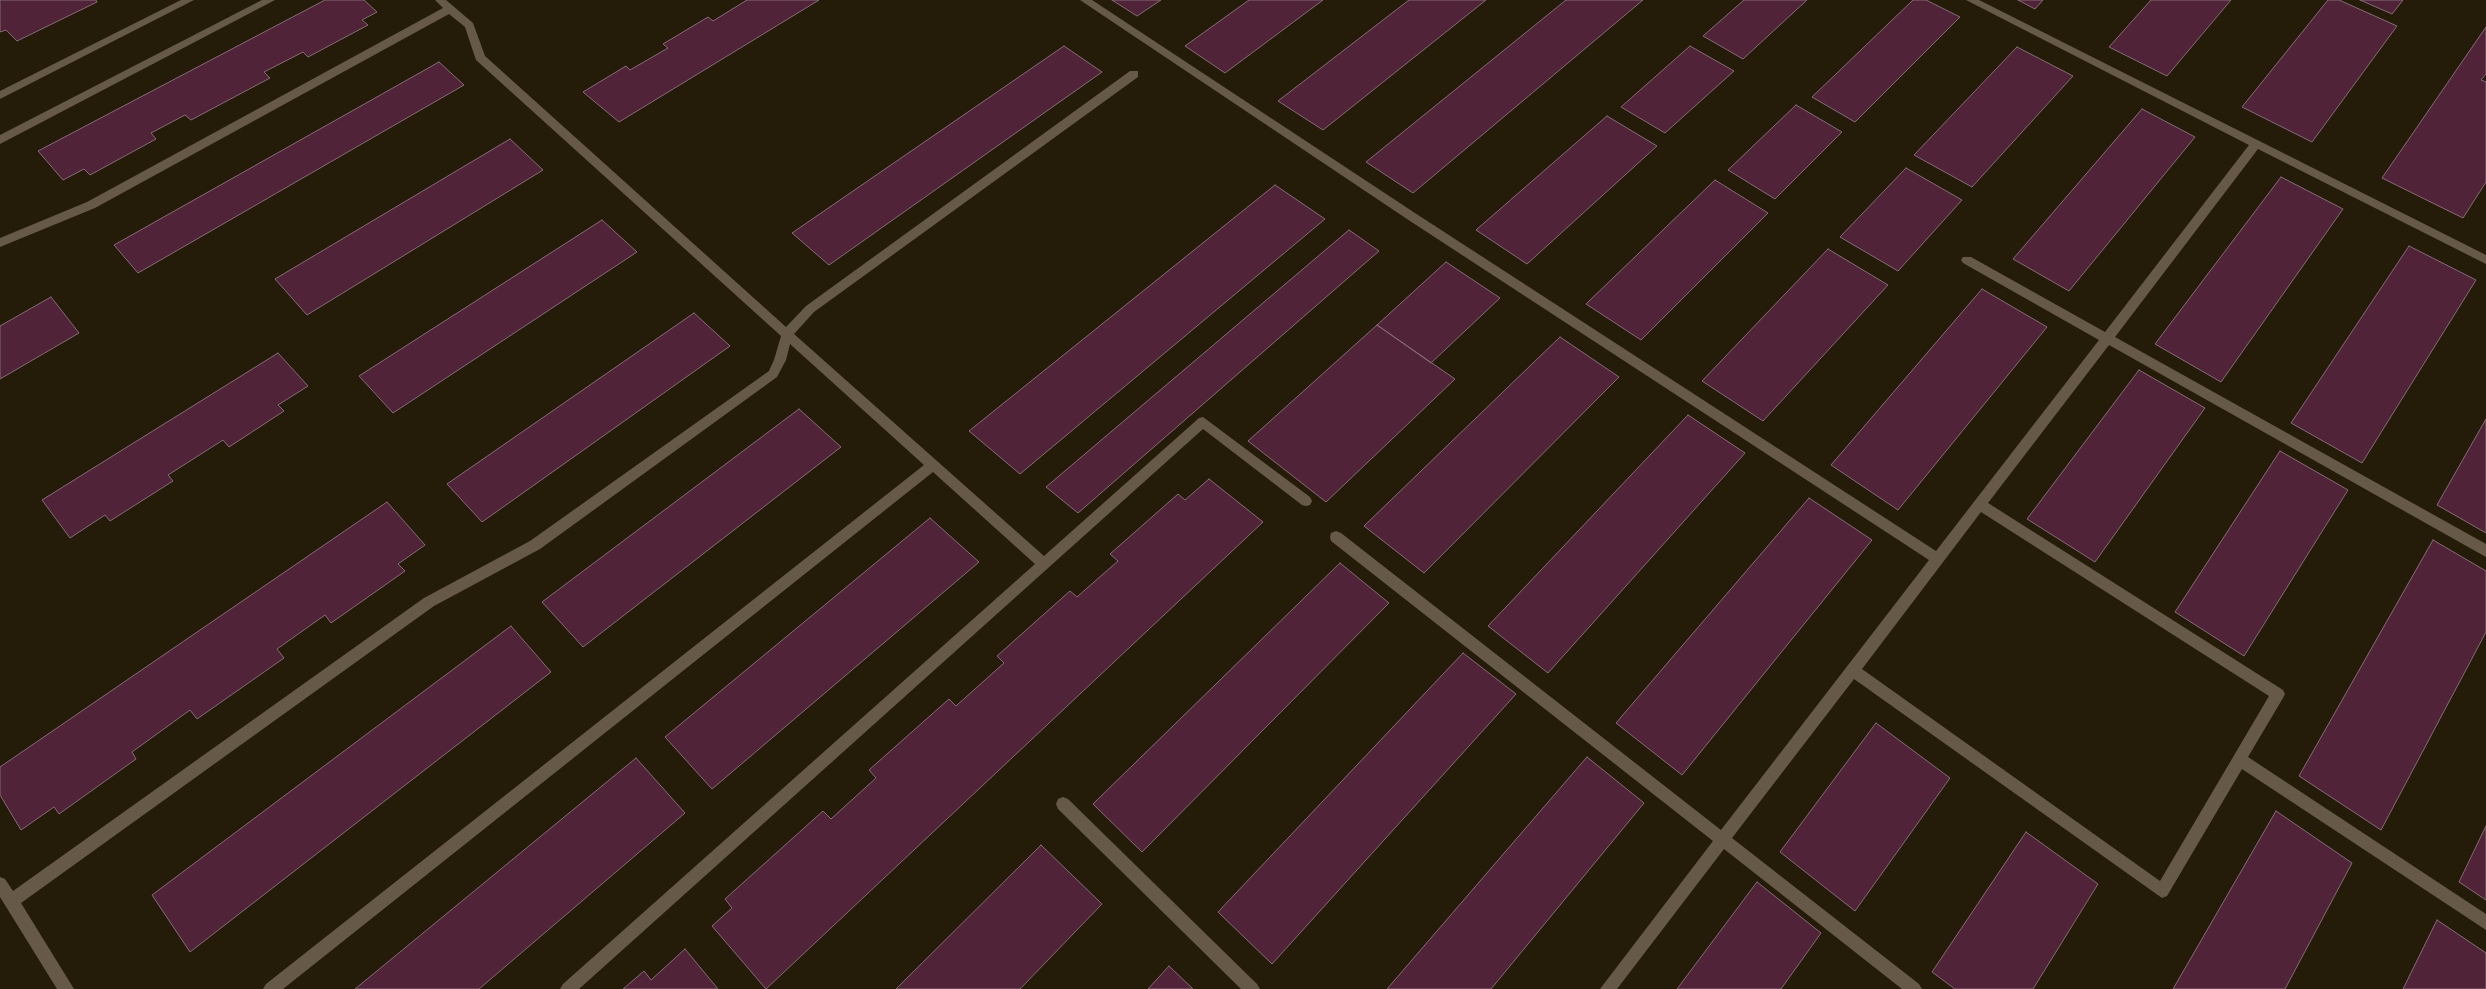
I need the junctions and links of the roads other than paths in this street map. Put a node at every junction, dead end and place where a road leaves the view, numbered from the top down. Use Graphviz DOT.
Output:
graph roads {
  1 [pos="189,0"];
  2 [pos="270,0"];
  3 [pos="440,0"];
  4 [pos="1085,0"];
  5 [pos="1971,0"];
  6 [pos="450,9"];
  7 [pos="1134,74"];
  8 [pos="0,95"];
  9 [pos="0,140"];
  10 [pos="2256,144"];
  11 [pos="0,243"];
  12 [pos="1967,260"];
  13 [pos="2486,260"];
  14 [pos="787,334"];
  15 [pos="2106,338"];
  16 [pos="932,465"];
  17 [pos="1306,501"];
  18 [pos="1980,504"];
  19 [pos="1336,537"];
  20 [pos="2486,550"];
  21 [pos="1938,559"];
  22 [pos="1044,564"];
  23 [pos="1852,670"];
  24 [pos="2239,758"];
  25 [pos="1063,804"];
  26 [pos="1723,840"];
  27 [pos="0,884"];
  28 [pos="11,901"];
  29 [pos="2486,922"];
  30 [pos="66,989"];
  31 [pos="271,989"];
  32 [pos="568,989"];
  33 [pos="1252,989"];
  34 [pos="1608,989"];
  35 [pos="1914,989"];
  1 -- 8 [label="lane"];
  2 -- 9 [label="lane"];
  3 -- 6 [label="lane"];
  4 -- 21 [label="lane"];
  5 -- 10 [label="lane"];
  6 -- 11 [label="lane"];
  6 -- 14 [label="lane"];
  7 -- 14 [label="lane"];
  10 -- 13 [label="lane"];
  10 -- 15 [label="lane"];
  12 -- 15 [label="lane"];
  14 -- 16 [label="lane"];
  14 -- 28 [label="lane"];
  15 -- 18 [label="lane"];
  15 -- 20 [label="lane"];
  16 -- 22 [label="lane"];
  16 -- 31 [label="lane"];
  17 -- 22 [label="lane"];
  18 -- 21 [label="lane"];
  18 -- 24 [label="lane"];
  19 -- 26 [label="lane"];
  21 -- 23 [label="lane"];
  22 -- 32 [label="lane"];
  23 -- 24 [label="lane"];
  23 -- 26 [label="lane"];
  24 -- 29 [label="lane"];
  25 -- 33 [label="lane"];
  26 -- 34 [label="lane"];
  26 -- 35 [label="lane"];
  27 -- 28 [label="lane"];
  28 -- 30 [label="lane"];
}
